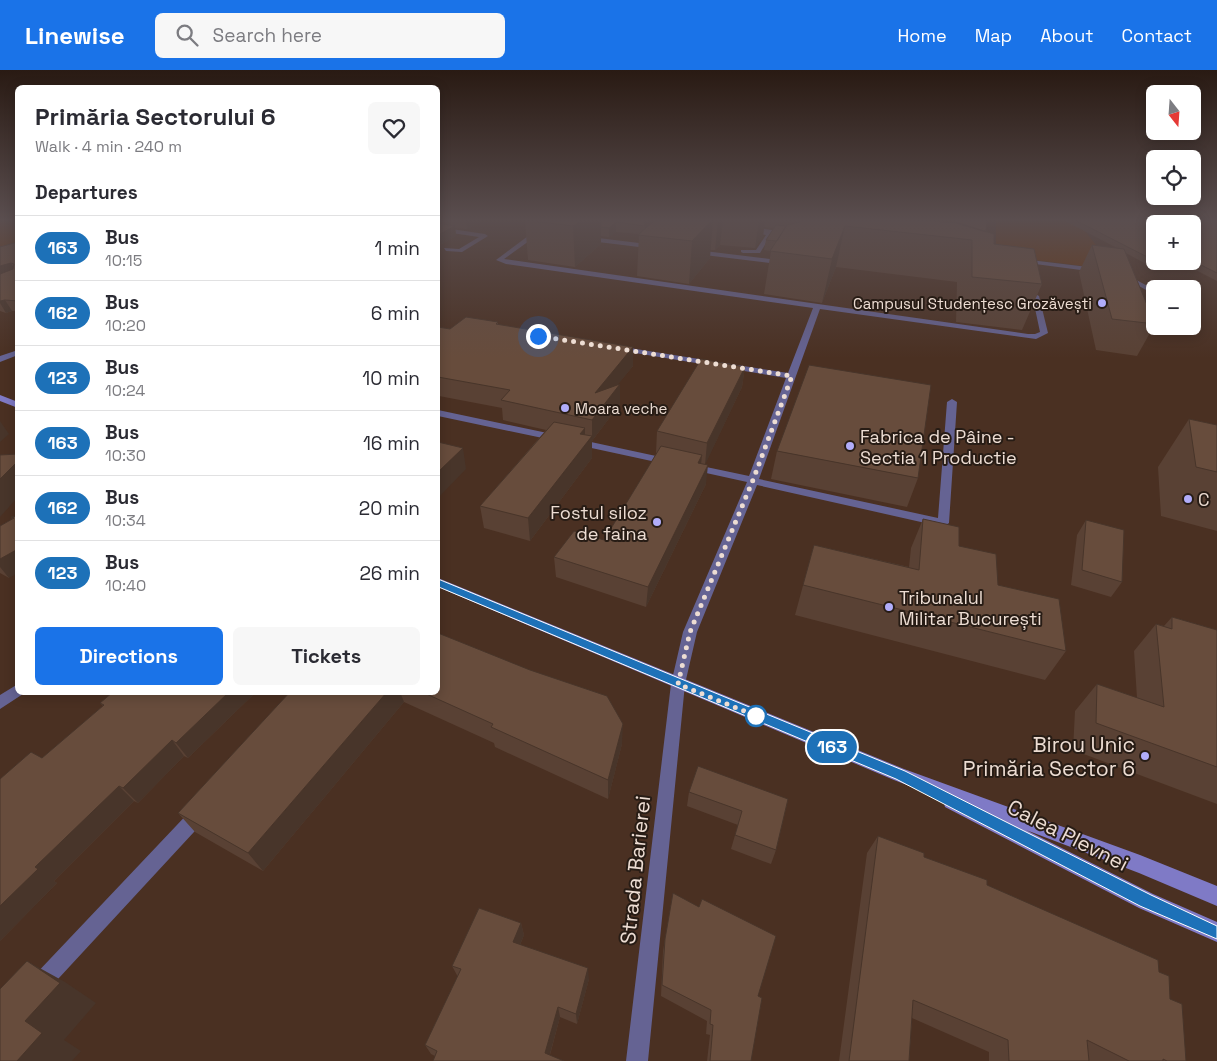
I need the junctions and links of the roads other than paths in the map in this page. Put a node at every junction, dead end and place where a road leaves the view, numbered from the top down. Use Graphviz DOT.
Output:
graph roads {
  1 [pos="536,266"];
  2 [pos="964,266"];
  3 [pos="1060,266"];
  4 [pos="1107,272"];
  5 [pos="1116,274"];
  6 [pos="1146,288"];
  7 [pos="817,306"];
  8 [pos="606,346"];
  9 [pos="15,353"];
  10 [pos="0,359"];
  11 [pos="792,376"];
  12 [pos="0,398"];
  13 [pos="952,402"];
  14 [pos="15,404"];
  15 [pos="440,413"];
  16 [pos="753,480"];
  17 [pos="440,583"];
  18 [pos="678,684"];
  19 [pos="15,692"];
  20 [pos="0,703"];
  21 [pos="900,775"];
  22 [pos="210,801"];
  23 [pos="1217,896"];
  24 [pos="1217,932"];
  25 [pos="27,998"];
  26 [pos="638,1061"];
  1 -- 7 [label="street"];
  2 -- 7 [label="street"];
  3 -- 4 [label="street"];
  5 -- 6 [label="street"];
  7 -- 11 [label="street, Strada Barierei"];
  8 -- 11 [label="street"];
  9 -- 10 [label="street"];
  11 -- 16 [label="street, Strada Barierei"];
  12 -- 14 [label="main road"];
  13 -- 16 [label="street"];
  15 -- 16 [label="street"];
  16 -- 18 [label="street, Strada Barierei"];
  17 -- 18 [label="main road, Calea Plevnei"];
  18 -- 21 [label="main road, Calea Plevnei"];
  18 -- 26 [label="street, Strada Barierei"];
  19 -- 20 [label="street"];
  21 -- 23 [label="main road, Calea Plevnei"];
  21 -- 24 [label="main road, Calea Plevnei"];
  22 -- 25 [label="street"];
}
